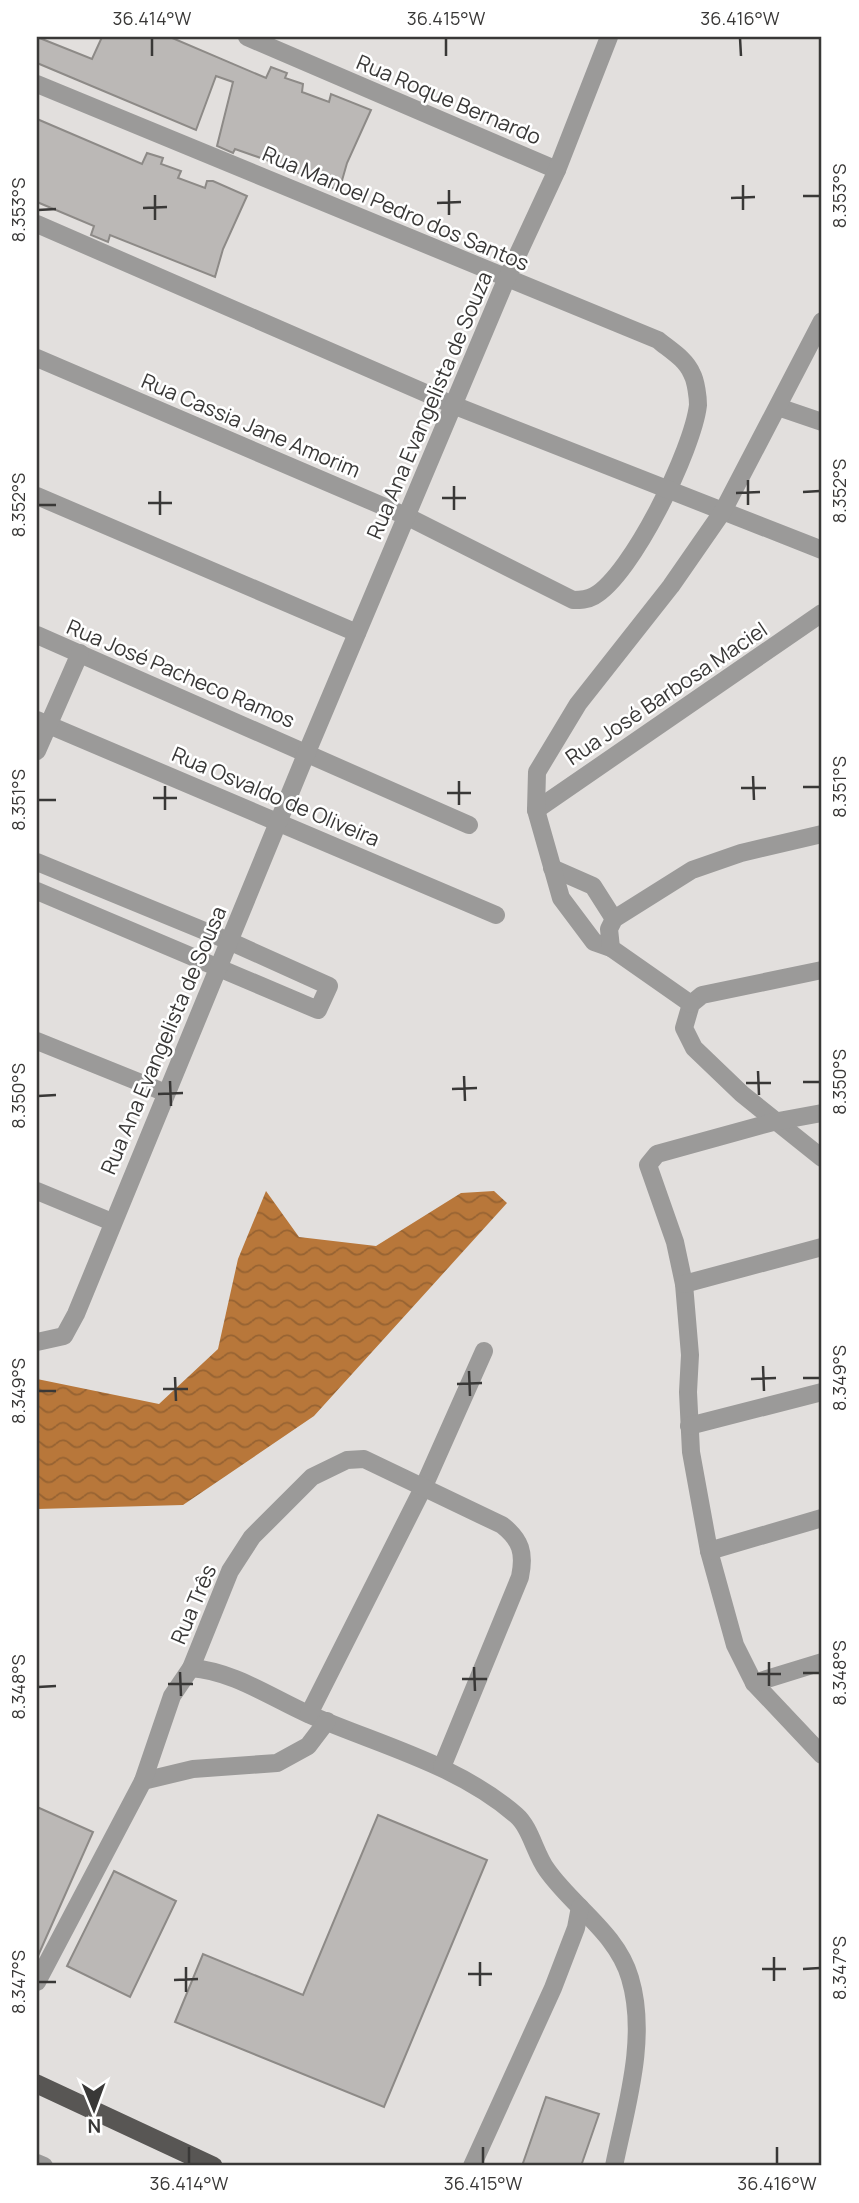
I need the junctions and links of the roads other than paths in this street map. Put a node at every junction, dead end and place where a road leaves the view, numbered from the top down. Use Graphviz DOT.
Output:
graph roads {
  1 [pos="247,37"];
  2 [pos="601,39"];
  3 [pos="37,84"];
  4 [pos="557,170"];
  5 [pos="37,224"];
  6 [pos="506,279"];
  7 [pos="822,321"];
  8 [pos="37,358"];
  9 [pos="453,405"];
  10 [pos="778,407"];
  11 [pos="822,422"];
  12 [pos="670,491"];
  13 [pos="37,496"];
  14 [pos="723,511"];
  15 [pos="407,516"];
  16 [pos="822,550"];
  17 [pos="822,613"];
  18 [pos="357,633"];
  19 [pos="37,635"];
  20 [pos="80,653"];
  21 [pos="43,722"];
  22 [pos="37,751"];
  23 [pos="307,752"];
  24 [pos="536,810"];
  25 [pos="278,822"];
  26 [pos="469,825"];
  27 [pos="822,834"];
  28 [pos="37,862"];
  29 [pos="552,868"];
  30 [pos="37,891"];
  31 [pos="496,915"];
  32 [pos="614,919"];
  33 [pos="229,941"];
  34 [pos="611,948"];
  35 [pos="218,965"];
  36 [pos="822,970"];
  37 [pos="691,1004"];
  38 [pos="37,1041"];
  39 [pos="166,1093"];
  40 [pos="822,1113"];
  41 [pos="773,1122"];
  42 [pos="822,1158"];
  43 [pos="37,1191"];
  44 [pos="112,1222"];
  45 [pos="822,1247"];
  46 [pos="684,1284"];
  47 [pos="46,1341"];
  48 [pos="484,1352"];
  49 [pos="822,1392"];
  50 [pos="689,1426"];
  51 [pos="424,1486"];
  52 [pos="822,1518"];
  53 [pos="709,1551"];
  54 [pos="822,1662"];
  55 [pos="191,1668"];
  56 [pos="754,1684"];
  57 [pos="309,1714"];
  58 [pos="327,1721"];
  59 [pos="822,1755"];
  60 [pos="442,1767"];
  61 [pos="143,1781"];
  62 [pos="580,1907"];
  63 [pos="37,1982"];
  64 [pos="37,2084"];
  65 [pos="37,2163"];
  66 [pos="44,2166"];
  67 [pos="213,2166"];
  68 [pos="472,2166"];
  69 [pos="614,2166"];
  1 -- 4 [label="street, Rua Roque Bernardo"];
  2 -- 4 [label="street, Rua Ana Evangelista de Souza"];
  3 -- 6 [label="street, Rua Manoel Pedro dos Santos"];
  4 -- 6 [label="street, Rua Ana Evangelista de Souza"];
  5 -- 9 [label="street"];
  6 -- 9 [label="street, Rua Ana Evangelista de Souza"];
  6 -- 12 [label="street, Rua Manoel Pedro dos Santos"];
  7 -- 10 [label="street"];
  8 -- 15 [label="street, Rua Cassia Jane Amorim"];
  9 -- 12 [label="street"];
  9 -- 15 [label="street, Rua Ana Evangelista de Souza"];
  10 -- 11 [label="street"];
  10 -- 14 [label="street"];
  12 -- 14 [label="street"];
  12 -- 15 [label="street, Rua Cassia Jane Amorim"];
  13 -- 18 [label="street"];
  14 -- 16 [label="street"];
  14 -- 24 [label="street"];
  15 -- 18 [label="street, Rua Ana Evangelista de Souza"];
  17 -- 24 [label="street, Rua José Barbosa Maciel"];
  18 -- 23 [label="street, Rua Ana Evangelista de Souza"];
  19 -- 20 [label="street, Rua José Pacheco Ramos"];
  20 -- 21 [label="street"];
  20 -- 23 [label="street, Rua José Pacheco Ramos"];
  21 -- 22 [label="street"];
  21 -- 25 [label="street, Rua Osvaldo de Oliveira"];
  23 -- 25 [label="street, Rua Ana Evangelista de Sousa"];
  23 -- 26 [label="street, Rua José Pacheco Ramos"];
  24 -- 29 [label="street"];
  25 -- 31 [label="street, Rua Osvaldo de Oliveira"];
  25 -- 33 [label="street, Rua Ana Evangelista de Sousa"];
  27 -- 32 [label="street"];
  28 -- 33 [label="street"];
  29 -- 32 [label="street"];
  29 -- 34 [label="street"];
  30 -- 35 [label="street"];
  32 -- 34 [label="street"];
  33 -- 35 [label="street, Rua Ana Evangelista de Sousa"];
  33 -- 35 [label="street"];
  34 -- 37 [label="street"];
  35 -- 39 [label="street, Rua Ana Evangelista de Sousa"];
  36 -- 37 [label="street"];
  37 -- 41 [label="street"];
  38 -- 39 [label="street"];
  39 -- 44 [label="street, Rua Ana Evangelista de Sousa"];
  40 -- 41 [label="street"];
  41 -- 42 [label="street"];
  41 -- 46 [label="street"];
  43 -- 44 [label="street"];
  44 -- 47 [label="street, Rua Ana Evangelista de Sousa"];
  45 -- 46 [label="street"];
  46 -- 50 [label="street"];
  48 -- 51 [label="street"];
  49 -- 50 [label="street"];
  50 -- 53 [label="street"];
  51 -- 55 [label="street, Rua Três"];
  51 -- 57 [label="street"];
  51 -- 60 [label="street, Rua Três"];
  52 -- 53 [label="street"];
  53 -- 56 [label="street"];
  54 -- 56 [label="street"];
  55 -- 57 [label="street"];
  55 -- 61 [label="street, Rua Três"];
  56 -- 59 [label="street"];
  57 -- 58 [label="street"];
  58 -- 60 [label="street"];
  58 -- 61 [label="street"];
  60 -- 62 [label="street"];
  61 -- 63 [label="street, Rua Três"];
  62 -- 68 [label="street"];
  62 -- 69 [label="street"];
  64 -- 67 [label="highway"];
  65 -- 66 [label="street"];
}
